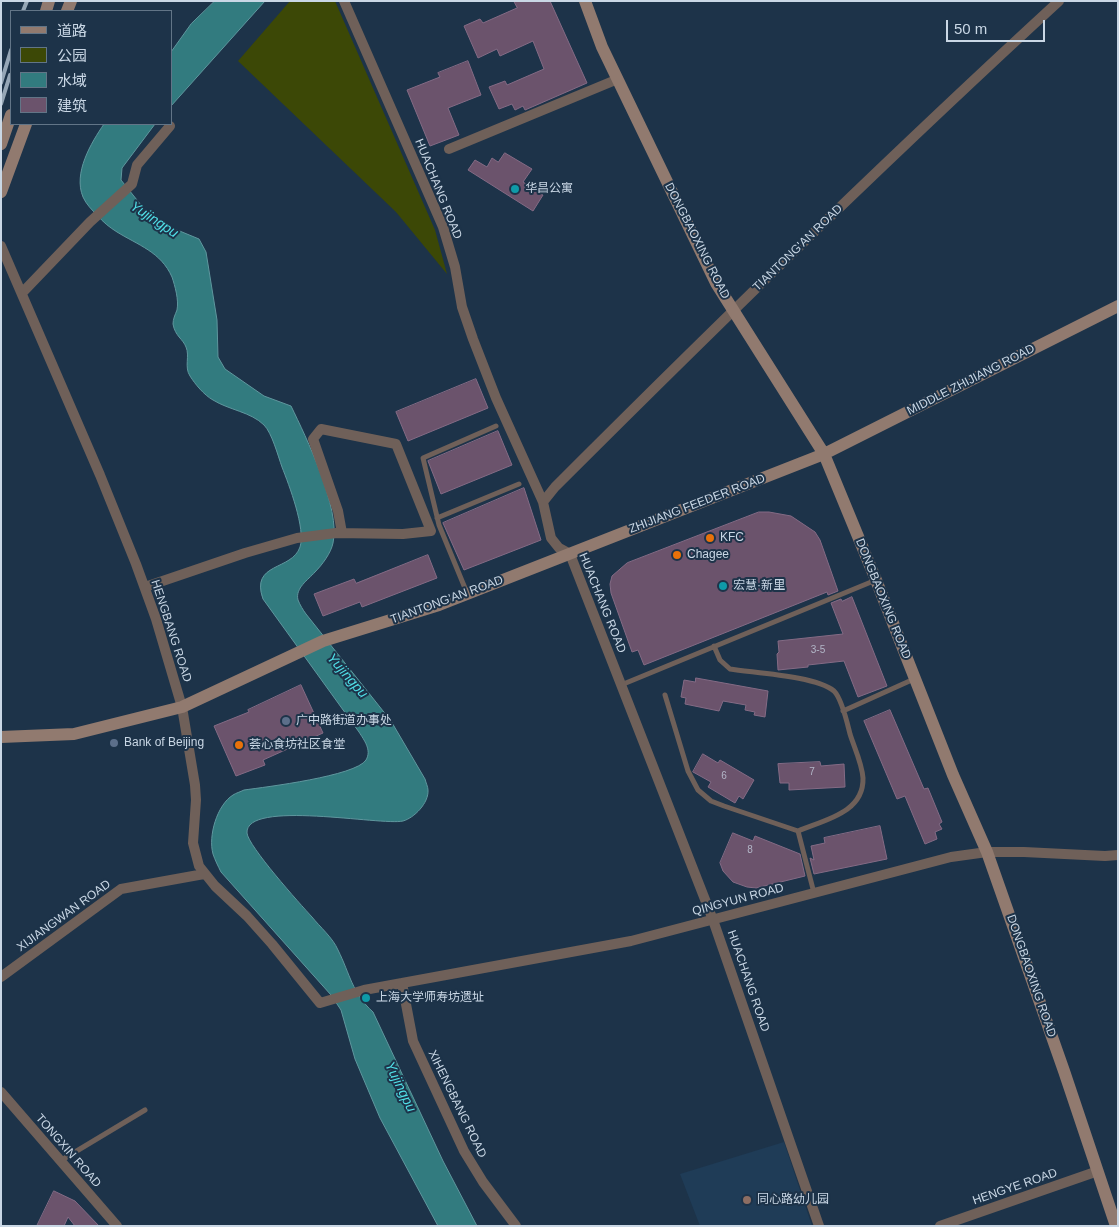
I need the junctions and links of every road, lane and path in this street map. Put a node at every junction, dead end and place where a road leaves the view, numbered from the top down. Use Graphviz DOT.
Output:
graph roads {
  1 [pos="344,1"];
  2 [pos="585,1"];
  3 [pos="1059,1"];
  4 [pos="618,79"];
  5 [pos="10,117"];
  6 [pos="26,125"];
  7 [pos="170,126"];
  8 [pos="1,144"];
  9 [pos="449,149"];
  10 [pos="1,192"];
  11 [pos="1,246"];
  12 [pos="22,293"];
  13 [pos="1118,306"];
  14 [pos="732,310"];
  15 [pos="496,426"];
  16 [pos="824,454"];
  17 [pos="519,484"];
  18 [pos="543,502"];
  19 [pos="437,518"];
  20 [pos="339,533"];
  21 [pos="570,554"];
  22 [pos="876,580"];
  23 [pos="145,587"];
  24 [pos="467,594"];
  25 [pos="714,646"];
  26 [pos="915,678"];
  27 [pos="621,685"];
  28 [pos="665,695"];
  29 [pos="182,706"];
  30 [pos="843,711"];
  31 [pos="1,737"];
  32 [pos="798,831"];
  33 [pos="987,852"];
  34 [pos="1118,855"];
  35 [pos="204,874"];
  36 [pos="814,893"];
  37 [pos="713,920"];
  38 [pos="1,977"];
  39 [pos="402,983"];
  40 [pos="324,1002"];
  41 [pos="1,1092"];
  42 [pos="145,1110"];
  43 [pos="60,1161"];
  44 [pos="1098,1171"];
  45 [pos="117,1226"];
  46 [pos="516,1226"];
  47 [pos="819,1226"];
  48 [pos="940,1226"];
  49 [pos="1116,1226"];
  1 -- 18 [label="street, HUACHANG ROAD"];
  2 -- 4 [label="street, DONGBAOXING ROAD"];
  3 -- 14 [label="street, TIANTONG'AN ROAD"];
  4 -- 9 [label="street"];
  4 -- 14 [label="street, DONGBAOXING ROAD"];
  5 -- 8 [label="street"];
  6 -- 10 [label="street"];
  7 -- 12 [label="street"];
  11 -- 12 [label="street, HENGBANG ROAD"];
  12 -- 23 [label="street, HENGBANG ROAD"];
  13 -- 16 [label="street, MIDDLE ZHIJIANG ROAD"];
  14 -- 16 [label="street, DONGBAOXING ROAD"];
  14 -- 18 [label="street, TIANTONG'AN ROAD"];
  15 -- 19 [label="lane"];
  16 -- 21 [label="street, ZHIJIANG FEEDER ROAD"];
  16 -- 22 [label="street, DONGBAOXING ROAD"];
  17 -- 19 [label="lane"];
  18 -- 21 [label="street, HUACHANG ROAD"];
  19 -- 24 [label="lane"];
  20 -- 20 [label="street"];
  20 -- 23 [label="street"];
  21 -- 24 [label="street, TIANTONG'AN ROAD"];
  21 -- 27 [label="street, HUACHANG ROAD"];
  22 -- 25 [label="lane"];
  22 -- 26 [label="street, DONGBAOXING ROAD"];
  23 -- 29 [label="street, HENGBANG ROAD"];
  24 -- 29 [label="street, TIANTONG'AN ROAD"];
  25 -- 27 [label="lane"];
  25 -- 30 [label="lane"];
  26 -- 30 [label="lane"];
  26 -- 33 [label="street, DONGBAOXING ROAD"];
  27 -- 37 [label="street, HUACHANG ROAD"];
  28 -- 32 [label="lane"];
  29 -- 31 [label="street"];
  29 -- 35 [label="street, HENGBANG ROAD"];
  30 -- 32 [label="lane"];
  32 -- 36 [label="lane"];
  33 -- 34 [label="street, QINGYUN ROAD"];
  33 -- 36 [label="street, QINGYUN ROAD"];
  33 -- 44 [label="street, DONGBAOXING ROAD"];
  35 -- 38 [label="street, XIJIANGWAN ROAD"];
  35 -- 40 [label="street, HENGBANG ROAD"];
  36 -- 37 [label="street, QINGYUN ROAD"];
  37 -- 39 [label="street, QINGYUN ROAD"];
  37 -- 47 [label="street, HUACHANG ROAD"];
  39 -- 40 [label="street, QINGYUN ROAD"];
  39 -- 46 [label="street, XIHENGBANG ROAD"];
  41 -- 43 [label="street, TONGXIN ROAD"];
  42 -- 43 [label="lane"];
  43 -- 45 [label="street, TONGXIN ROAD"];
  44 -- 48 [label="street, HENGYE ROAD"];
  44 -- 49 [label="street, DONGBAOXING ROAD"];
}
